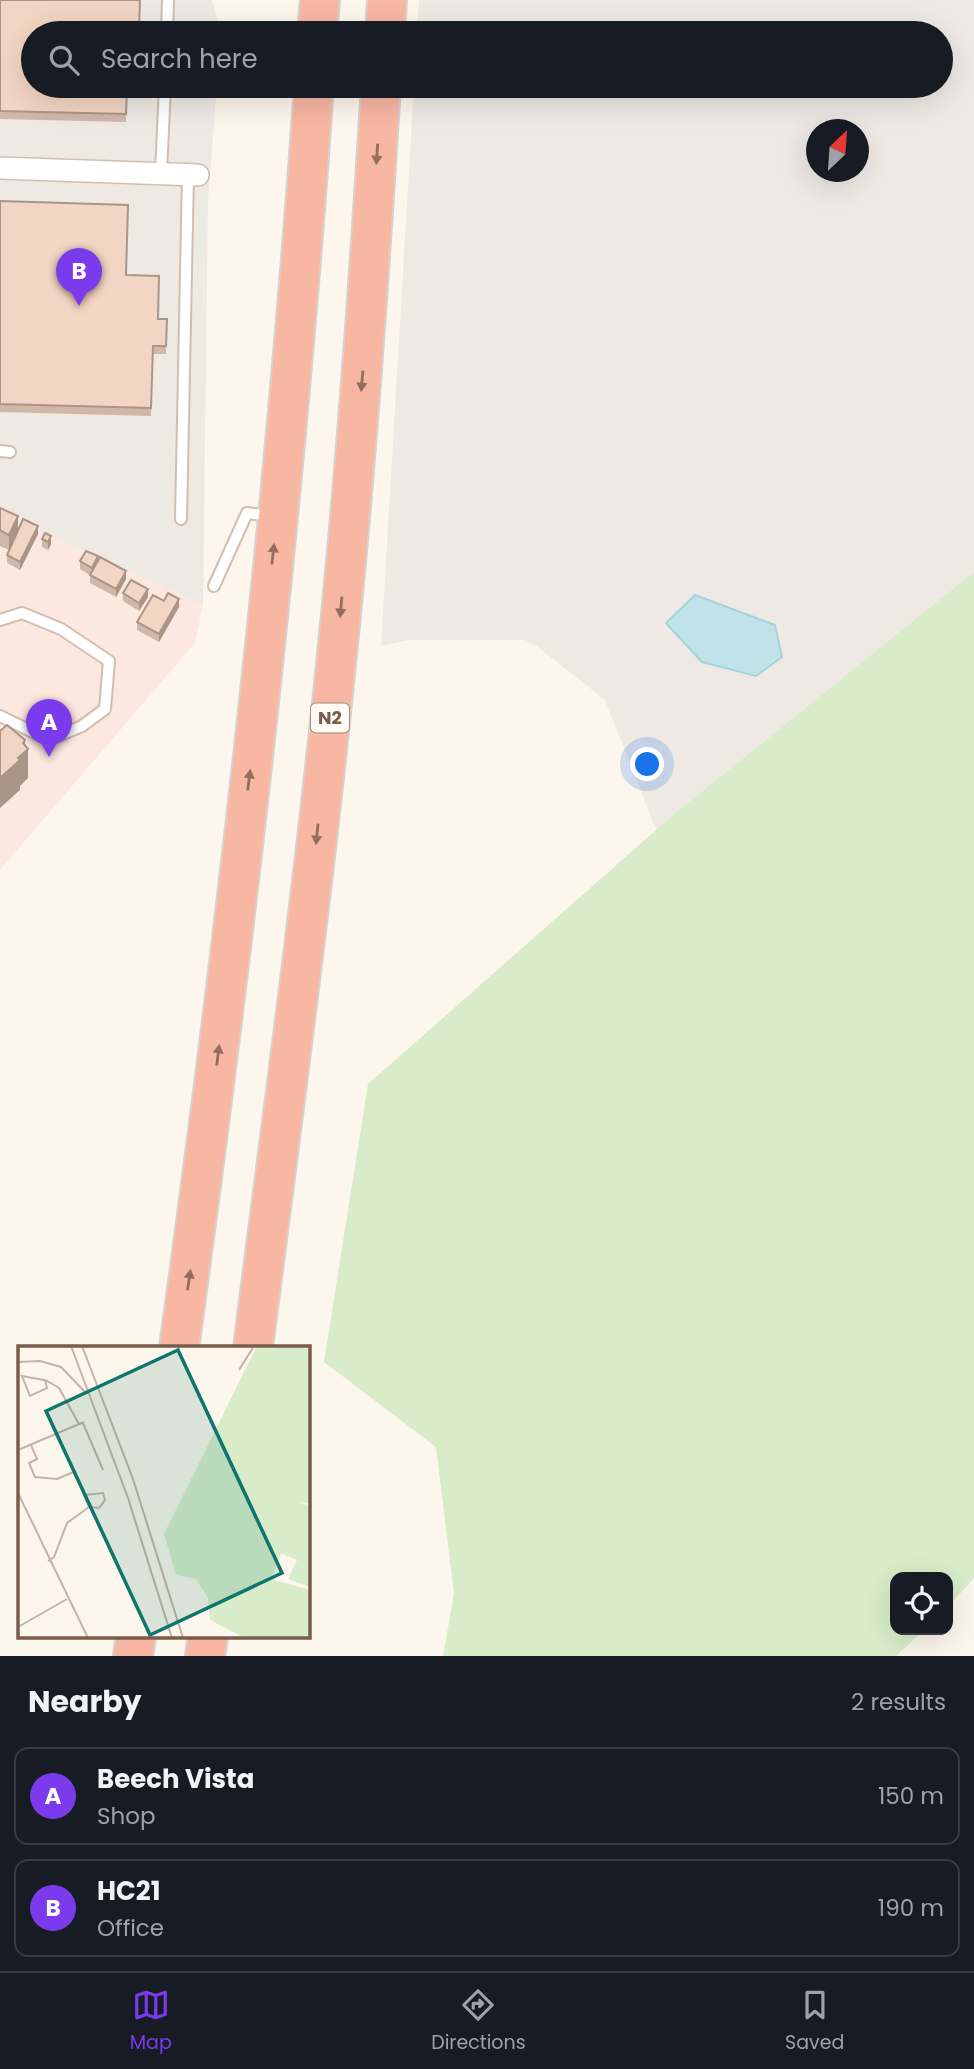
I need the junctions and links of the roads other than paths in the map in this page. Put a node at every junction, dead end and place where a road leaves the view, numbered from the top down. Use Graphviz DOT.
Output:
graph roads {
  1 [pos="168,0"];
  2 [pos="296,0"];
  3 [pos="320,0"];
  4 [pos="387,0"];
  5 [pos="167,21"];
  6 [pos="295,21"];
  7 [pos="318,21"];
  8 [pos="386,21"];
  9 [pos="164,98"];
  10 [pos="291,98"];
  11 [pos="313,98"];
  12 [pos="380,98"];
  13 [pos="0,169"];
  14 [pos="161,173"];
  15 [pos="193,174"];
  16 [pos="289,399"];
  17 [pos="276,517"];
  18 [pos="181,519"];
  19 [pos="214,586"];
  20 [pos="0,620"];
  21 [pos="0,716"];
  22 [pos="179,1346"];
  23 [pos="253,1346"];
  24 [pos="136,1638"];
  25 [pos="208,1638"];
  26 [pos="133,1656"];
  27 [pos="205,1656"];
  1 -- 5 [label="lane"];
  2 -- 6 [label="highway"];
  3 -- 7 [label="highway"];
  4 -- 8 [label="highway"];
  9 -- 14 [label="lane"];
  10 -- 16 [label="highway"];
  11 -- 16 [label="highway"];
  12 -- 23 [label="highway, N2, one-way"];
  13 -- 14 [label="street"];
  14 -- 15 [label="street"];
  15 -- 18 [label="lane"];
  16 -- 17 [label="highway"];
  17 -- 19 [label="lane"];
  22 -- 17 [label="highway, one-way"];
  20 -- 21 [label="lane"];
  24 -- 26 [label="highway"];
  25 -- 27 [label="highway"];
}
